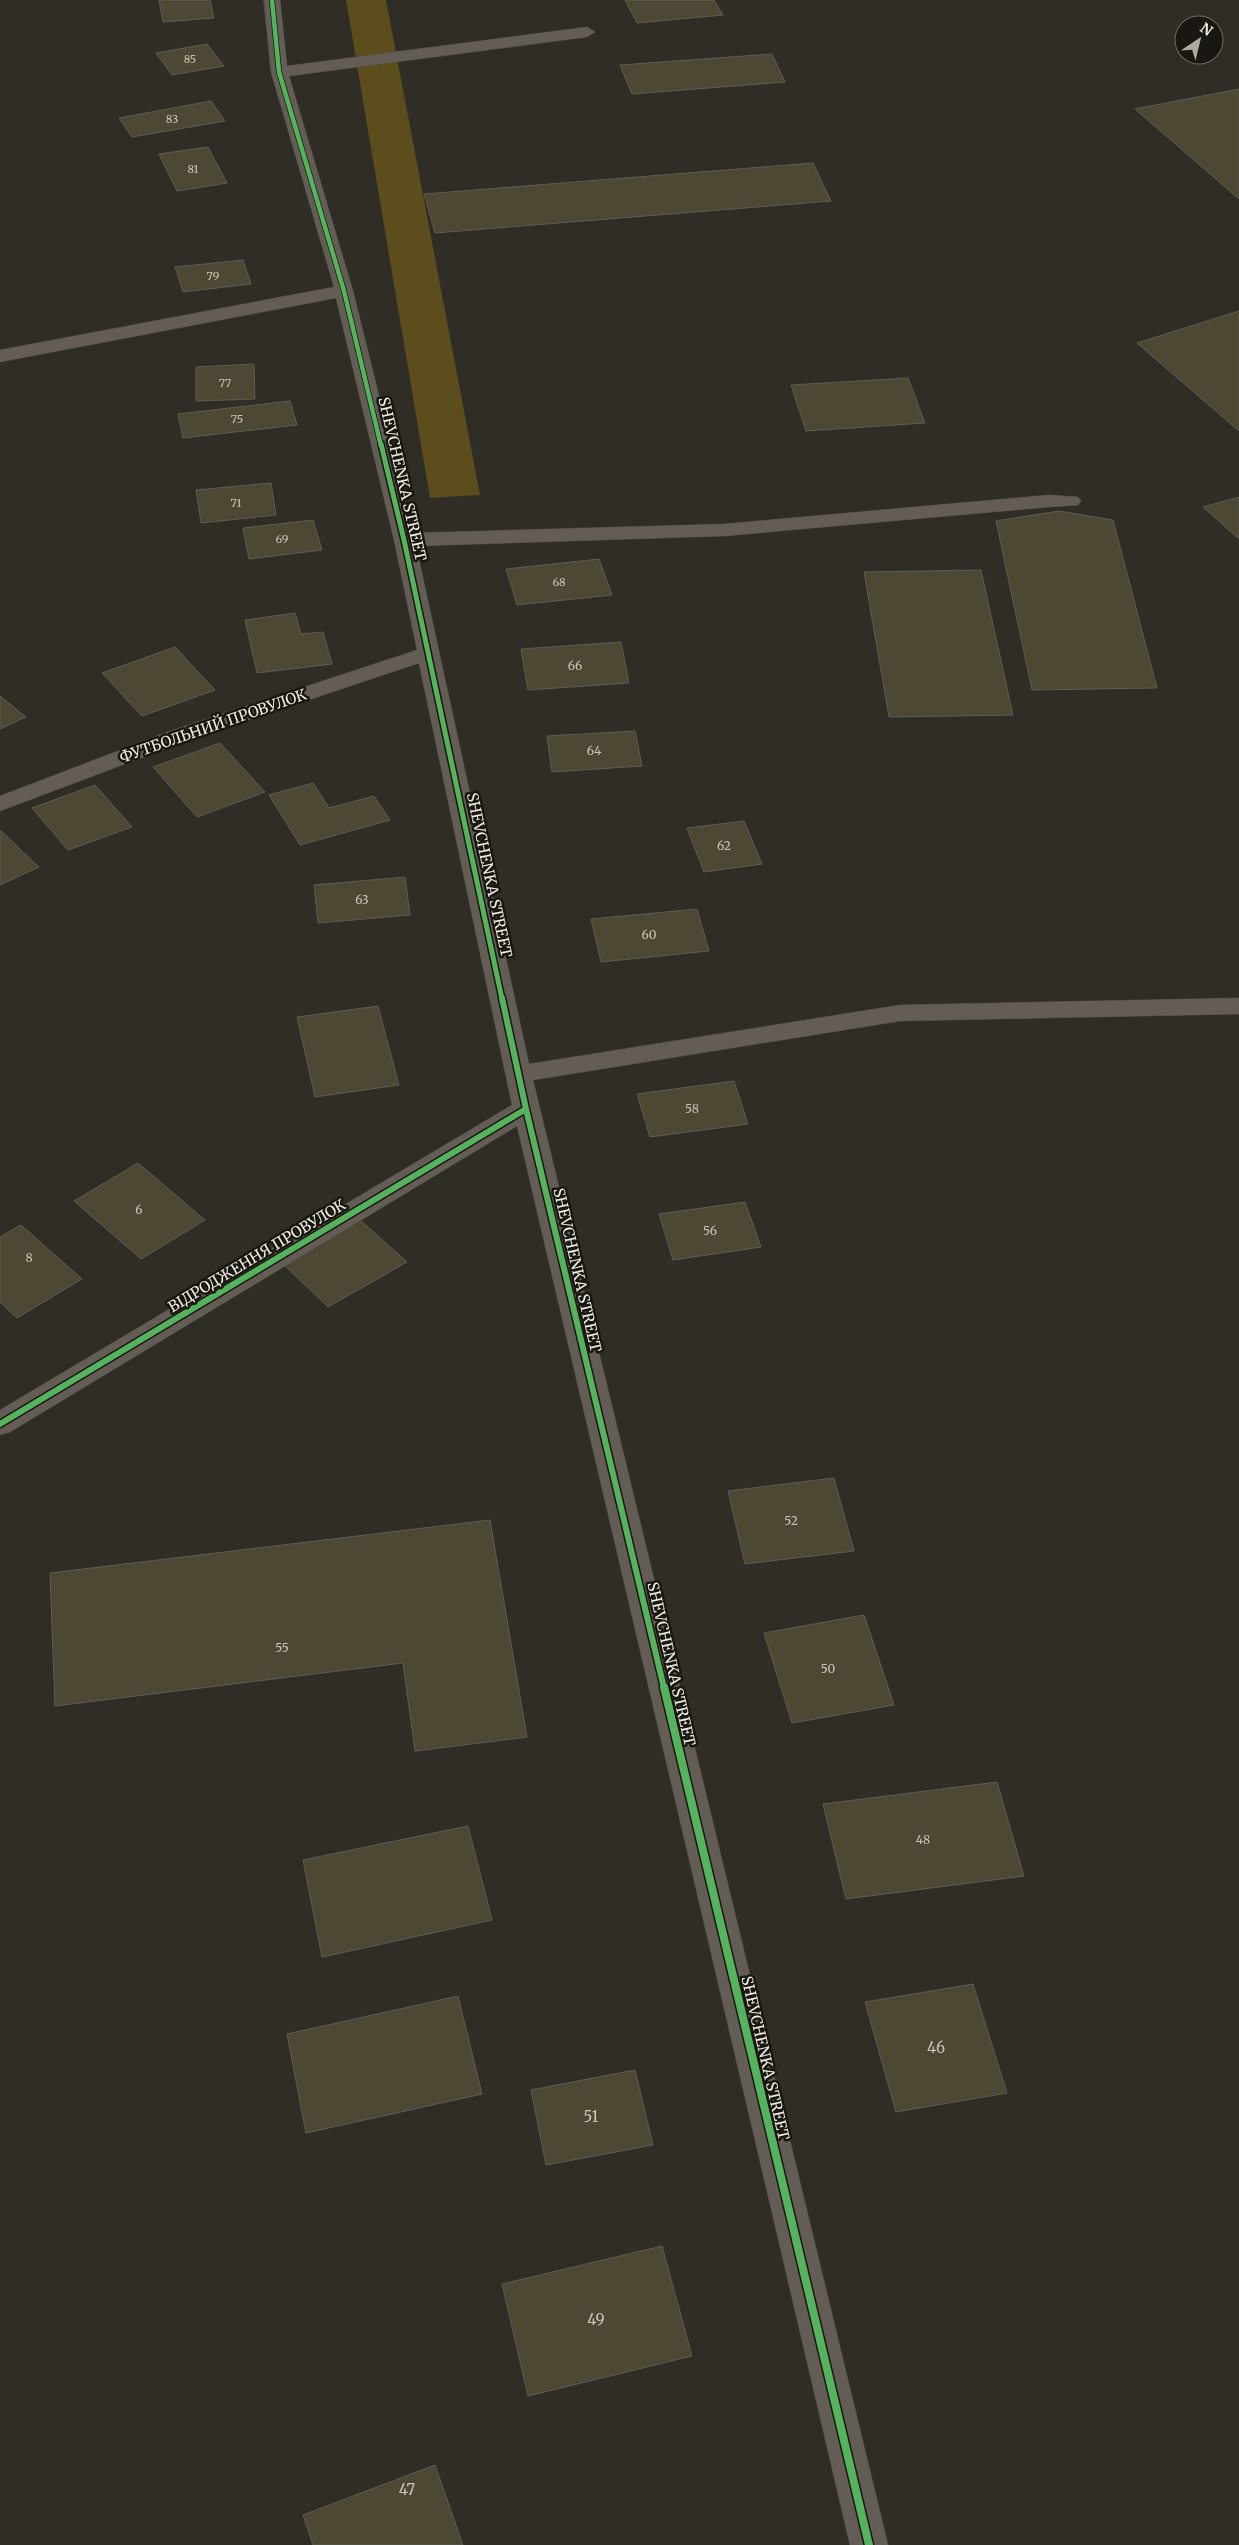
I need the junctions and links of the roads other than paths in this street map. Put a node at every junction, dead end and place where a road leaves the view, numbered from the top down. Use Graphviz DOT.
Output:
graph roads {
  1 [pos="272,0"];
  2 [pos="587,32"];
  3 [pos="279,72"];
  4 [pos="344,291"];
  5 [pos="0,356"];
  6 [pos="1070,501"];
  7 [pos="404,540"];
  8 [pos="428,653"];
  9 [pos="0,804"];
  10 [pos="1239,1006"];
  11 [pos="518,1074"];
  12 [pos="526,1109"];
  13 [pos="0,1424"];
  14 [pos="869,2545"];
  1 -- 3 [label="street, SHEVCHENKA STREET"];
  2 -- 3 [label="street"];
  3 -- 4 [label="street, SHEVCHENKA STREET"];
  4 -- 5 [label="street"];
  4 -- 7 [label="street, SHEVCHENKA STREET"];
  6 -- 7 [label="street"];
  7 -- 8 [label="street, SHEVCHENKA STREET"];
  8 -- 9 [label="street, ФУТБОЛЬНИЙ ПРОВУЛОК"];
  8 -- 11 [label="street, SHEVCHENKA STREET"];
  10 -- 11 [label="street"];
  11 -- 12 [label="street, SHEVCHENKA STREET"];
  12 -- 13 [label="street, ВІДРОДЖЕННЯ ПРОВУЛОК"];
  12 -- 14 [label="street, SHEVCHENKA STREET"];
}
